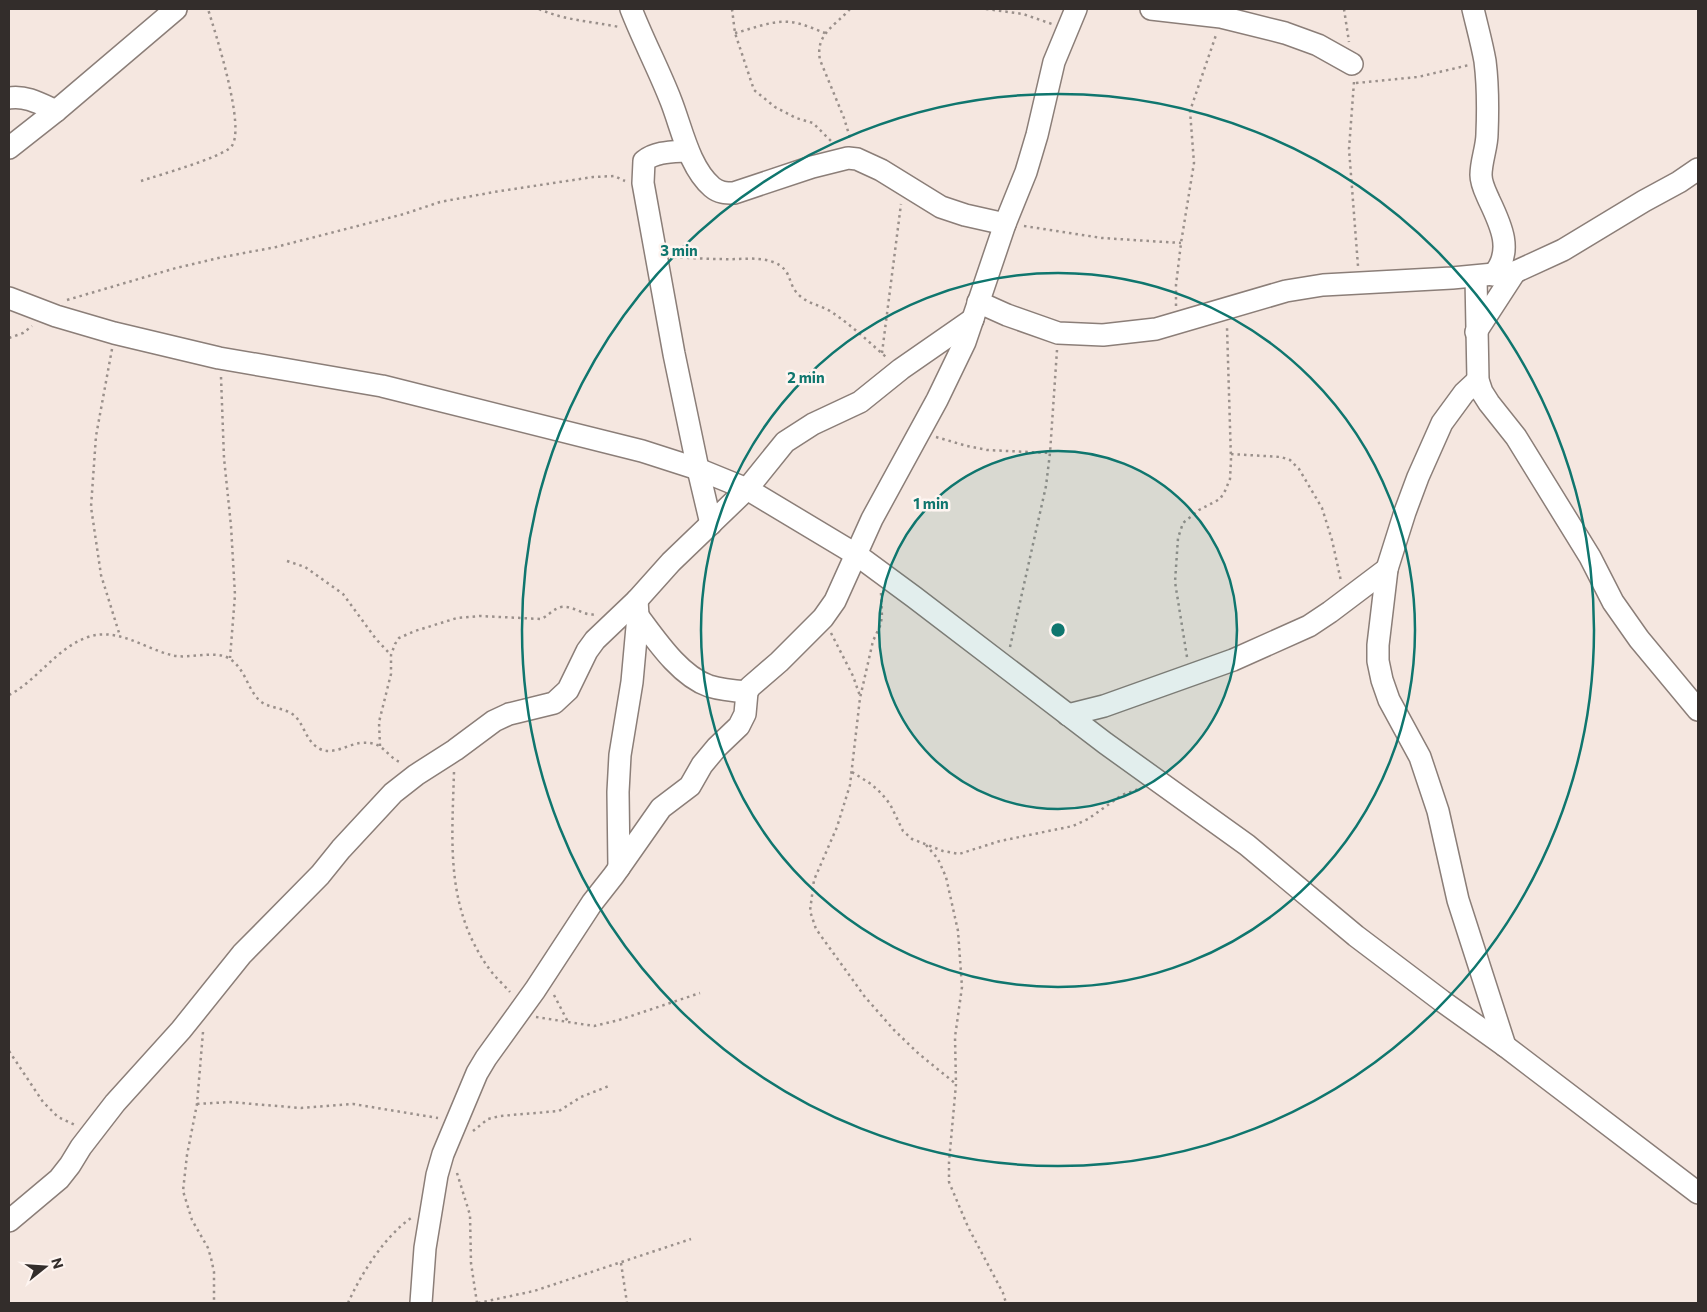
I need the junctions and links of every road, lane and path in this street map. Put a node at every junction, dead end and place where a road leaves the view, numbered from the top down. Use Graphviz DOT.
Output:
graph roads {
  1 [pos="176,9"];
  2 [pos="208,9"];
  3 [pos="539,9"];
  4 [pos="631,9"];
  5 [pos="732,9"];
  6 [pos="850,9"];
  7 [pos="986,9"];
  8 [pos="1076,9"];
  9 [pos="1152,9"];
  10 [pos="1344,9"];
  11 [pos="1473,9"];
  12 [pos="1221,16"];
  13 [pos="1066,29"];
  14 [pos="640,32"];
  15 [pos="735,33"];
  16 [pos="825,33"];
  17 [pos="1485,61"];
  18 [pos="1353,73"];
  19 [pos="9,98"];
  20 [pos="56,111"];
  21 [pos="9,148"];
  22 [pos="688,151"];
  23 [pos="852,158"];
  24 [pos="1698,169"];
  25 [pos="141,181"];
  26 [pos="628,184"];
  27 [pos="904,185"];
  28 [pos="1005,224"];
  29 [pos="1181,243"];
  30 [pos="656,256"];
  31 [pos="1516,272"];
  32 [pos="1484,276"];
  33 [pos="1360,282"];
  34 [pos="9,298"];
  35 [pos="63,301"];
  36 [pos="1227,308"];
  37 [pos="976,311"];
  38 [pos="45,312"];
  39 [pos="1178,323"];
  40 [pos="1476,332"];
  41 [pos="114,333"];
  42 [pos="1058,333"];
  43 [pos="9,338"];
  44 [pos="882,353"];
  45 [pos="218,358"];
  46 [pos="901,369"];
  47 [pos="1478,380"];
  48 [pos="920,432"];
  49 [pos="1050,453"];
  50 [pos="1231,454"];
  51 [pos="698,469"];
  52 [pos="748,489"];
  53 [pos="711,524"];
  54 [pos="857,555"];
  55 [pos="287,561"];
  56 [pos="1387,569"];
  57 [pos="880,572"];
  58 [pos="1345,601"];
  59 [pos="637,608"];
  60 [pos="599,612"];
  61 [pos="823,618"];
  62 [pos="120,636"];
  63 [pos="391,655"];
  64 [pos="230,658"];
  65 [pos="1006,667"];
  66 [pos="1190,675"];
  67 [pos="748,692"];
  68 [pos="9,695"];
  69 [pos="860,698"];
  70 [pos="1698,710"];
  71 [pos="1068,715"];
  72 [pos="380,746"];
  73 [pos="455,750"];
  74 [pos="402,763"];
  75 [pos="852,772"];
  76 [pos="1159,782"];
  77 [pos="926,846"];
  78 [pos="619,868"];
  79 [pos="544,976"];
  80 [pos="700,993"];
  81 [pos="200,1008"];
  82 [pos="520,1011"];
  83 [pos="568,1022"];
  84 [pos="1506,1046"];
  85 [pos="9,1051"];
  86 [pos="956,1084"];
  87 [pos="609,1086"];
  88 [pos="197,1104"];
  89 [pos="464,1127"];
  90 [pos="92,1133"];
  91 [pos="456,1169"];
  92 [pos="1698,1194"];
  93 [pos="431,1205"];
  94 [pos="9,1221"];
  95 [pos="691,1239"];
  96 [pos="621,1262"];
  97 [pos="214,1303"];
  98 [pos="348,1303"];
  99 [pos="420,1303"];
  100 [pos="477,1303"];
  101 [pos="627,1303"];
  102 [pos="1006,1303"];
  1 -- 20 [label="street"];
  2 -- 25 [label="path"];
  3 -- 14 [label="path"];
  4 -- 14 [label="street"];
  5 -- 15 [label="path"];
  6 -- 16 [label="path"];
  7 -- 13 [label="path"];
  8 -- 13 [label="street"];
  9 -- 12 [label="street"];
  10 -- 18 [label="path"];
  11 -- 17 [label="street"];
  12 -- 18 [label="street"];
  12 -- 29 [label="path"];
  13 -- 28 [label="street"];
  14 -- 22 [label="street"];
  15 -- 16 [label="path"];
  15 -- 23 [label="path"];
  16 -- 23 [label="path"];
  17 -- 18 [label="path"];
  17 -- 32 [label="street"];
  18 -- 33 [label="path"];
  19 -- 20 [label="street"];
  20 -- 21 [label="street"];
  22 -- 23 [label="street"];
  22 -- 30 [label="street"];
  23 -- 27 [label="street"];
  24 -- 31 [label="street"];
  26 -- 35 [label="path"];
  27 -- 28 [label="street"];
  27 -- 44 [label="path"];
  28 -- 29 [label="path"];
  28 -- 37 [label="street"];
  29 -- 39 [label="path"];
  30 -- 44 [label="path"];
  30 -- 51 [label="street"];
  31 -- 32 [label="street"];
  31 -- 40 [label="street"];
  32 -- 33 [label="street"];
  32 -- 40 [label="street"];
  33 -- 36 [label="street"];
  34 -- 38 [label="street"];
  36 -- 39 [label="street"];
  36 -- 50 [label="path"];
  37 -- 42 [label="street"];
  37 -- 46 [label="street"];
  37 -- 48 [label="street"];
  38 -- 41 [label="street"];
  38 -- 43 [label="path"];
  39 -- 42 [label="street"];
  40 -- 47 [label="street"];
  41 -- 45 [label="street"];
  41 -- 62 [label="path"];
  42 -- 49 [label="path"];
  44 -- 46 [label="path"];
  45 -- 51 [label="street"];
  45 -- 64 [label="path"];
  46 -- 52 [label="street"];
  47 -- 56 [label="street"];
  47 -- 70 [label="street"];
  48 -- 49 [label="path"];
  48 -- 54 [label="street"];
  49 -- 65 [label="path"];
  50 -- 58 [label="path"];
  50 -- 66 [label="path"];
  51 -- 52 [label="street"];
  51 -- 53 [label="street"];
  52 -- 53 [label="street"];
  52 -- 54 [label="street"];
  53 -- 59 [label="street"];
  54 -- 57 [label="street"];
  54 -- 61 [label="street"];
  55 -- 63 [label="path"];
  56 -- 58 [label="street"];
  56 -- 84 [label="street"];
  57 -- 65 [label="street"];
  57 -- 69 [label="path"];
  58 -- 66 [label="street"];
  59 -- 67 [label="street"];
  59 -- 73 [label="street"];
  59 -- 78 [label="street"];
  60 -- 63 [label="path"];
  61 -- 67 [label="street"];
  61 -- 69 [label="path"];
  62 -- 64 [label="path"];
  62 -- 68 [label="path"];
  63 -- 72 [label="path"];
  64 -- 72 [label="path"];
  65 -- 71 [label="street"];
  66 -- 71 [label="street"];
  67 -- 78 [label="street"];
  69 -- 75 [label="path"];
  71 -- 76 [label="street"];
  72 -- 74 [label="path"];
  73 -- 81 [label="street"];
  73 -- 82 [label="path"];
  75 -- 77 [label="path"];
  75 -- 86 [label="path"];
  76 -- 77 [label="path"];
  76 -- 84 [label="street"];
  77 -- 86 [label="path"];
  78 -- 79 [label="street"];
  79 -- 82 [label="street"];
  79 -- 83 [label="path"];
  80 -- 83 [label="path"];
  81 -- 88 [label="path"];
  81 -- 90 [label="street"];
  82 -- 83 [label="path"];
  82 -- 89 [label="street"];
  84 -- 92 [label="street"];
  85 -- 90 [label="path"];
  86 -- 102 [label="path"];
  87 -- 89 [label="path"];
  88 -- 89 [label="path"];
  88 -- 97 [label="path"];
  89 -- 93 [label="street"];
  90 -- 94 [label="street"];
  91 -- 100 [label="path"];
  93 -- 98 [label="path"];
  93 -- 99 [label="street"];
  95 -- 96 [label="path"];
  96 -- 100 [label="path"];
  96 -- 101 [label="path"];
}
